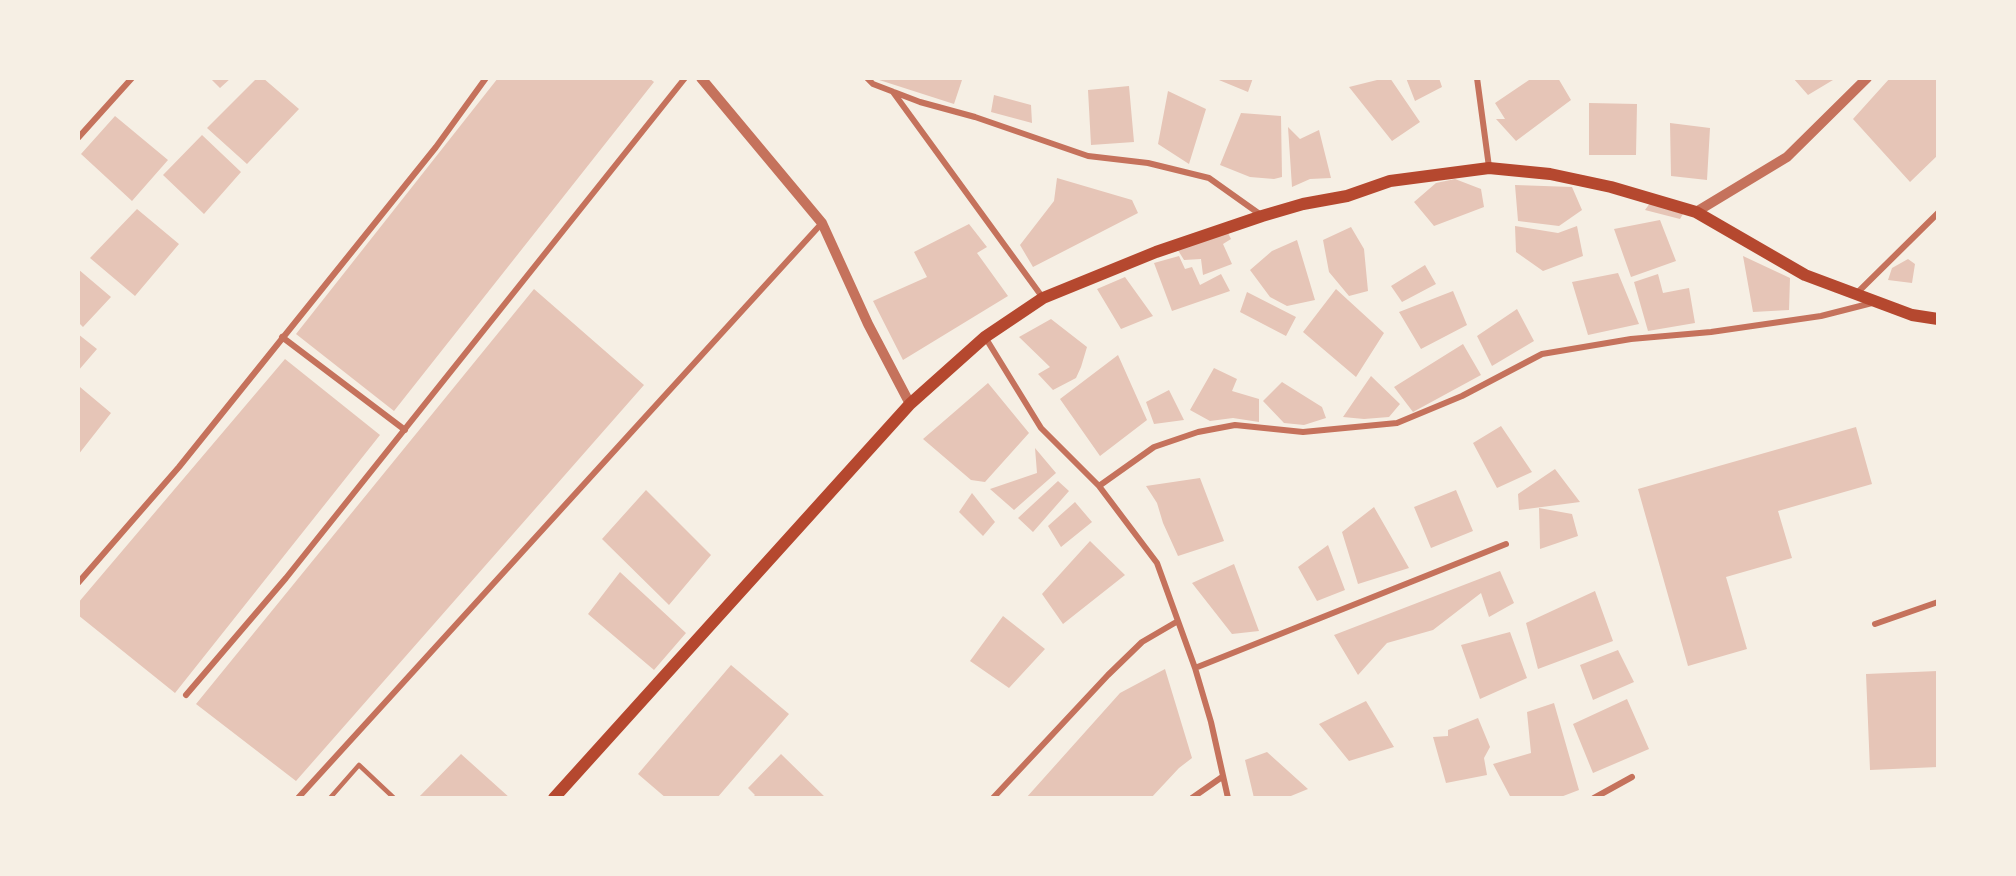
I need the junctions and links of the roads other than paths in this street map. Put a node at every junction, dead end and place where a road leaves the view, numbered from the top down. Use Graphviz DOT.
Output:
graph roads {
  1 [pos="132,78"];
  2 [pos="486,78"];
  3 [pos="685,78"];
  4 [pos="701,78"];
  5 [pos="867,78"];
  6 [pos="1477,78"];
  7 [pos="1867,78"];
  8 [pos="893,92"];
  9 [pos="78,138"];
  10 [pos="1489,168"];
  11 [pos="1696,212"];
  12 [pos="1938,213"];
  13 [pos="1262,216"];
  14 [pos="822,223"];
  15 [pos="1856,294"];
  16 [pos="1043,298"];
  17 [pos="1876,302"];
  18 [pos="1938,318"];
  19 [pos="282,337"];
  20 [pos="985,337"];
  21 [pos="909,404"];
  22 [pos="405,430"];
  23 [pos="1099,486"];
  24 [pos="1506,544"];
  25 [pos="78,583"];
  26 [pos="1938,602"];
  27 [pos="1178,621"];
  28 [pos="1875,624"];
  29 [pos="1195,668"];
  30 [pos="186,695"];
  31 [pos="1222,777"];
  32 [pos="1632,777"];
  33 [pos="298,798"];
  34 [pos="330,798"];
  35 [pos="394,798"];
  36 [pos="554,798"];
  37 [pos="993,798"];
  38 [pos="1192,798"];
  39 [pos="1228,798"];
  40 [pos="1594,798"];
  1 -- 9 [label="street"];
  2 -- 19 [label="street"];
  3 -- 22 [label="street"];
  4 -- 14 [label="street"];
  5 -- 8 [label="street"];
  6 -- 10 [label="street"];
  7 -- 11 [label="street"];
  8 -- 13 [label="street"];
  8 -- 16 [label="street"];
  10 -- 11 [label="main road"];
  10 -- 13 [label="main road"];
  11 -- 15 [label="main road"];
  12 -- 15 [label="street"];
  13 -- 16 [label="main road"];
  14 -- 21 [label="street"];
  14 -- 33 [label="street"];
  15 -- 17 [label="main road"];
  16 -- 20 [label="main road"];
  17 -- 18 [label="main road"];
  17 -- 23 [label="street"];
  19 -- 22 [label="street"];
  19 -- 25 [label="street"];
  20 -- 21 [label="main road"];
  20 -- 23 [label="street"];
  21 -- 36 [label="main road"];
  22 -- 30 [label="street"];
  23 -- 27 [label="street"];
  24 -- 29 [label="street"];
  26 -- 28 [label="street"];
  27 -- 29 [label="street"];
  27 -- 37 [label="street"];
  29 -- 31 [label="street"];
  31 -- 38 [label="street"];
  31 -- 39 [label="street"];
  32 -- 40 [label="street"];
  34 -- 35 [label="lane"];
}
